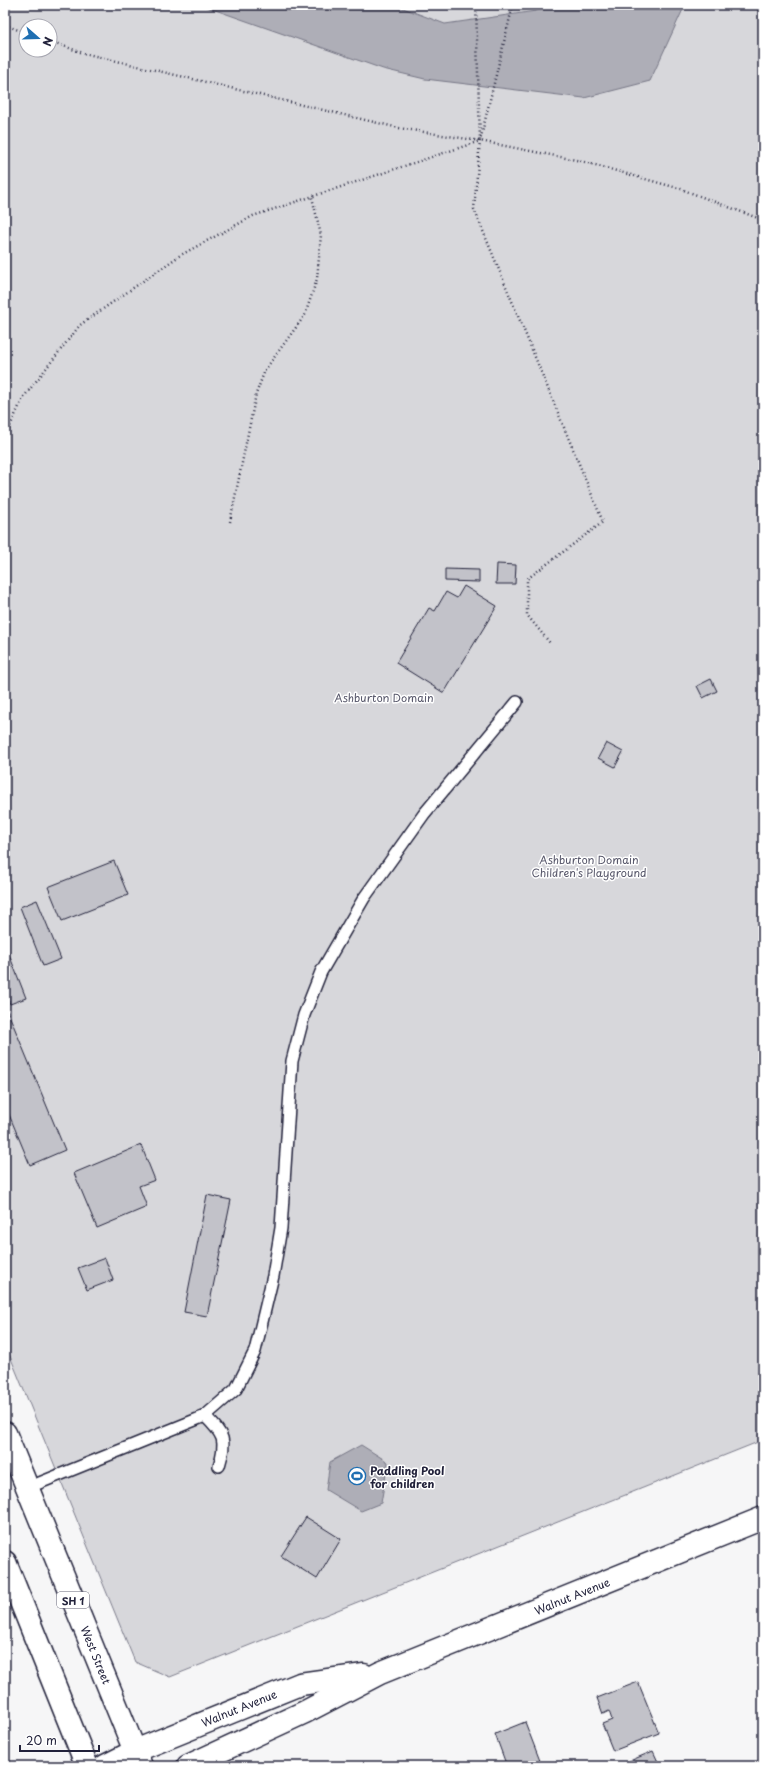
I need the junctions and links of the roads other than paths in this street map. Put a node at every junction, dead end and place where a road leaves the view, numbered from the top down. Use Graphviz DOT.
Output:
graph roads {
  1 [pos="517,702"];
  2 [pos="205,1416"];
  3 [pos="5,1433"];
  4 [pos="219,1466"];
  5 [pos="27,1488"];
  6 [pos="763,1518"];
  7 [pos="5,1562"];
  8 [pos="380,1673"];
  9 [pos="138,1758"];
  10 [pos="87,1766"];
  11 [pos="105,1766"];
  12 [pos="188,1766"];
  1 -- 2 [label="lane"];
  2 -- 4 [label="lane"];
  2 -- 5 [label="lane"];
  3 -- 5 [label="main road, West Street / SH 1"];
  5 -- 9 [label="main road, West Street / SH 1"];
  6 -- 8 [label="main road, Walnut Avenue"];
  7 -- 10 [label="main road"];
  8 -- 9 [label="main road, Walnut Avenue"];
  8 -- 12 [label="main road, Walnut Avenue"];
  9 -- 11 [label="main road, Walnut Avenue"];
}
